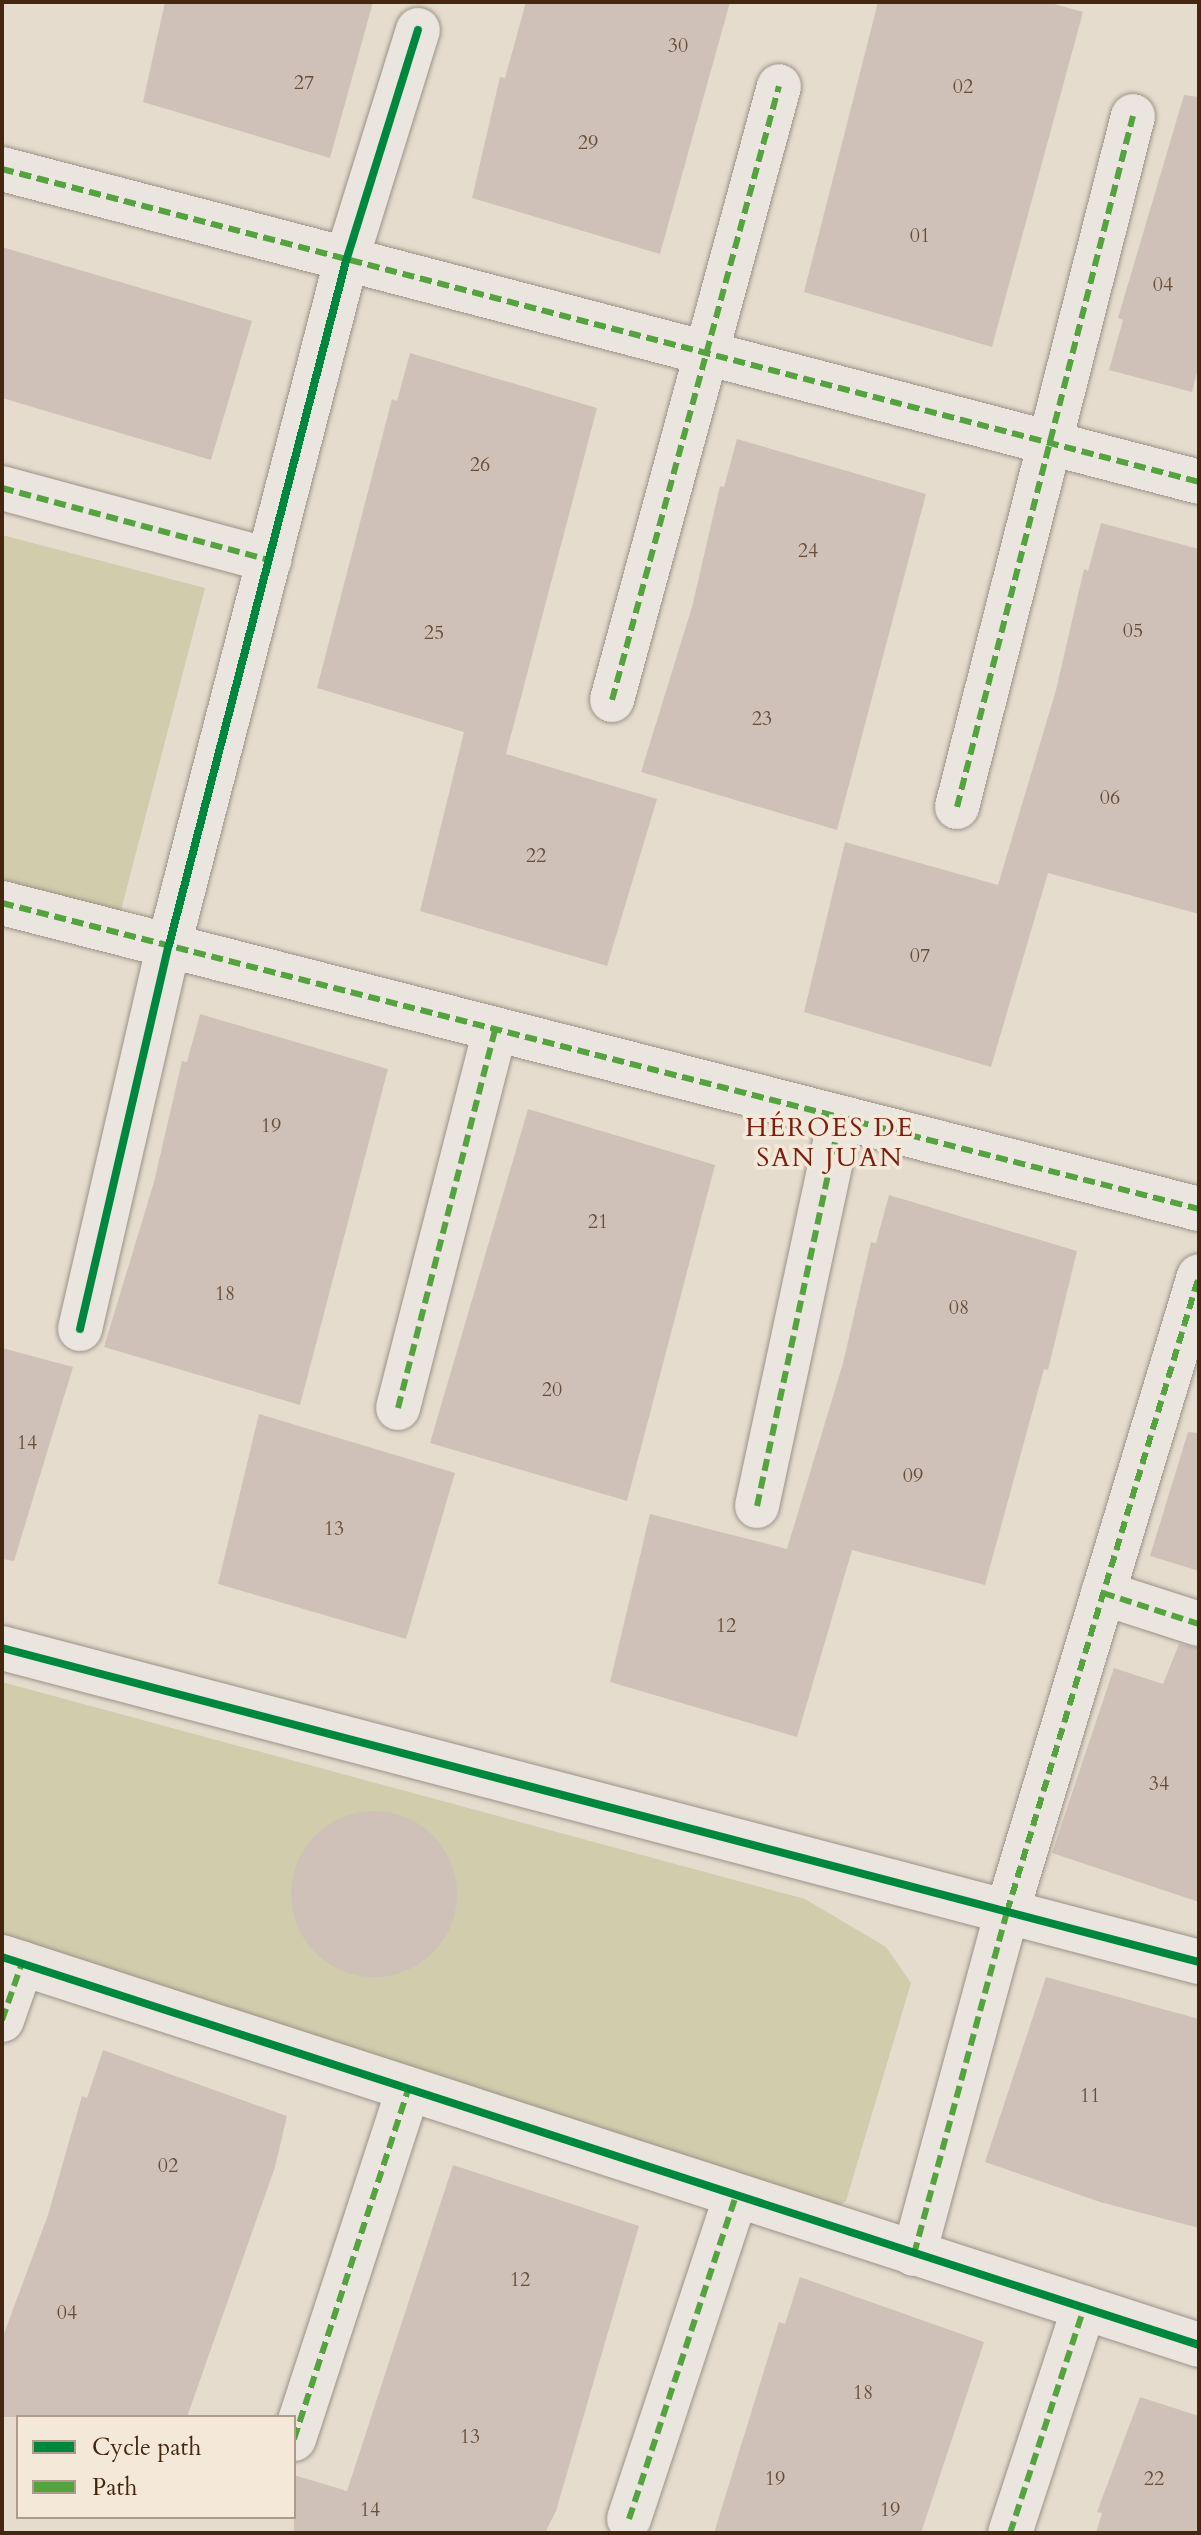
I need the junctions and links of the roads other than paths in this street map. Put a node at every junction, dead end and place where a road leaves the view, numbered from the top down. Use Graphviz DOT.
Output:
graph roads {
  1 [pos="418,30"];
  2 [pos="779,86"];
  3 [pos="1133,116"];
  4 [pos="2,169"];
  5 [pos="346,261"];
  6 [pos="704,351"];
  7 [pos="1051,446"];
  8 [pos="1199,482"];
  9 [pos="2,488"];
  10 [pos="269,560"];
  11 [pos="612,700"];
  12 [pos="957,807"];
  13 [pos="2,903"];
  14 [pos="169,945"];
  15 [pos="495,1029"];
  16 [pos="840,1118"];
  17 [pos="1199,1209"];
  18 [pos="1199,1276"];
  19 [pos="80,1329"];
  20 [pos="398,1408"];
  21 [pos="757,1506"];
  22 [pos="1103,1593"];
  23 [pos="1199,1624"];
  24 [pos="2,1648"];
  25 [pos="1007,1912"];
  26 [pos="12,1960"];
  27 [pos="1199,1962"];
  28 [pos="2,2020"];
  29 [pos="408,2090"];
  30 [pos="736,2196"];
  31 [pos="914,2254"];
  32 [pos="1084,2308"];
  33 [pos="1199,2345"];
  34 [pos="296,2433"];
  35 [pos="629,2519"];
  36 [pos="1010,2533"];
  1 -- 5 [label="street"];
  2 -- 6 [label="street"];
  3 -- 7 [label="street"];
  4 -- 5 [label="street"];
  5 -- 6 [label="street"];
  5 -- 10 [label="street"];
  6 -- 7 [label="street"];
  6 -- 11 [label="street"];
  7 -- 8 [label="street"];
  7 -- 12 [label="street"];
  9 -- 10 [label="street"];
  10 -- 14 [label="street"];
  13 -- 14 [label="street"];
  14 -- 15 [label="street"];
  14 -- 19 [label="street"];
  15 -- 16 [label="street"];
  15 -- 20 [label="street"];
  16 -- 17 [label="street"];
  16 -- 21 [label="street"];
  18 -- 22 [label="street"];
  22 -- 23 [label="street"];
  22 -- 25 [label="street"];
  24 -- 25 [label="street"];
  25 -- 27 [label="street"];
  25 -- 31 [label="street"];
  26 -- 28 [label="street"];
  26 -- 29 [label="street"];
  29 -- 30 [label="street"];
  29 -- 34 [label="street"];
  30 -- 31 [label="street"];
  30 -- 35 [label="street"];
  31 -- 32 [label="street"];
  32 -- 33 [label="street"];
  32 -- 36 [label="street"];
}
